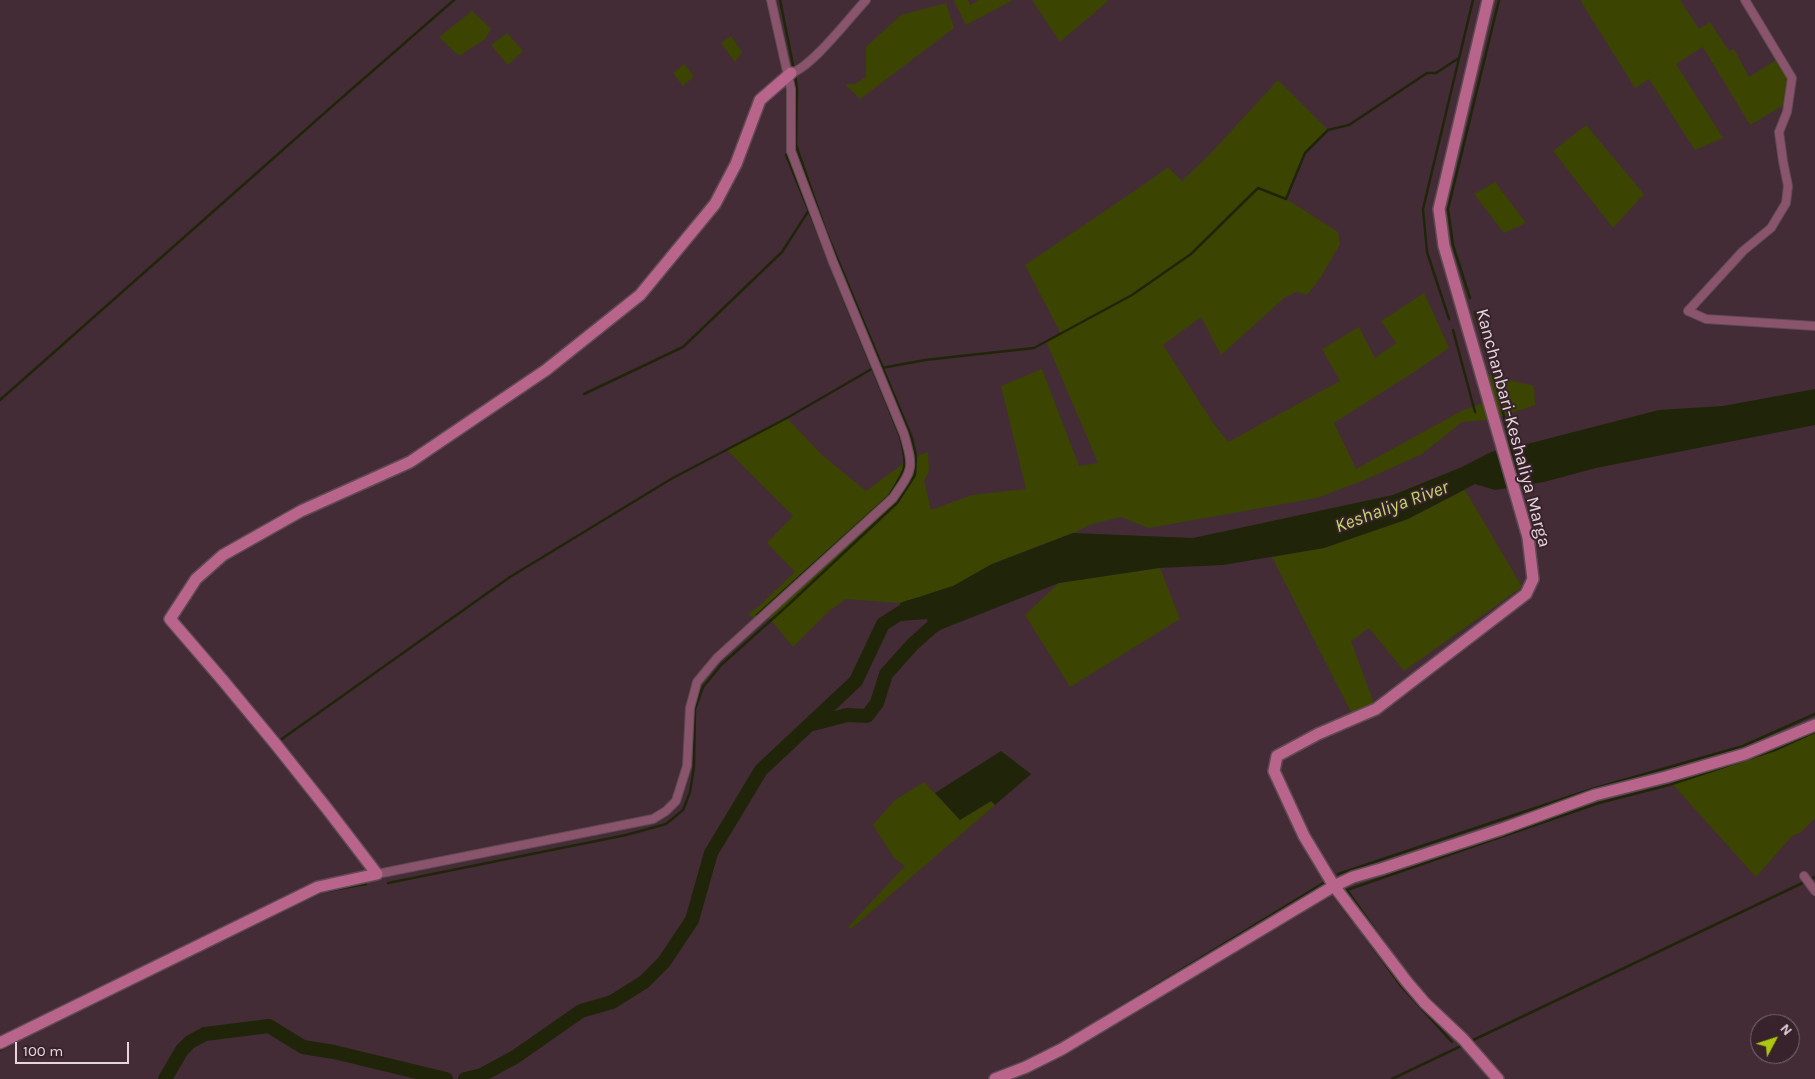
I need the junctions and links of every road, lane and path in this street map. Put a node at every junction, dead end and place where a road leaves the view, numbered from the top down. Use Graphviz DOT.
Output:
graph roads {
  1 [pos="771,0"];
  2 [pos="866,0"];
  3 [pos="1488,0"];
  4 [pos="1744,0"];
  5 [pos="792,73"];
  6 [pos="1815,326"];
  7 [pos="1815,725"];
  8 [pos="377,874"];
  9 [pos="1804,876"];
  10 [pos="1334,886"];
  11 [pos="1812,888"];
  12 [pos="0,1043"];
  13 [pos="995,1079"];
  14 [pos="1498,1079"];
  1 -- 5 [label="street"];
  2 -- 5 [label="street"];
  3 -- 10 [label="street, Kanchanbari-Keshaliya Marga"];
  4 -- 6 [label="street"];
  5 -- 8 [label="street"];
  5 -- 8 [label="street"];
  7 -- 10 [label="street"];
  8 -- 12 [label="street"];
  9 -- 11 [label="street"];
  10 -- 13 [label="street"];
  10 -- 14 [label="street, Kanchanbari-Keshaliya Marga"];
}
